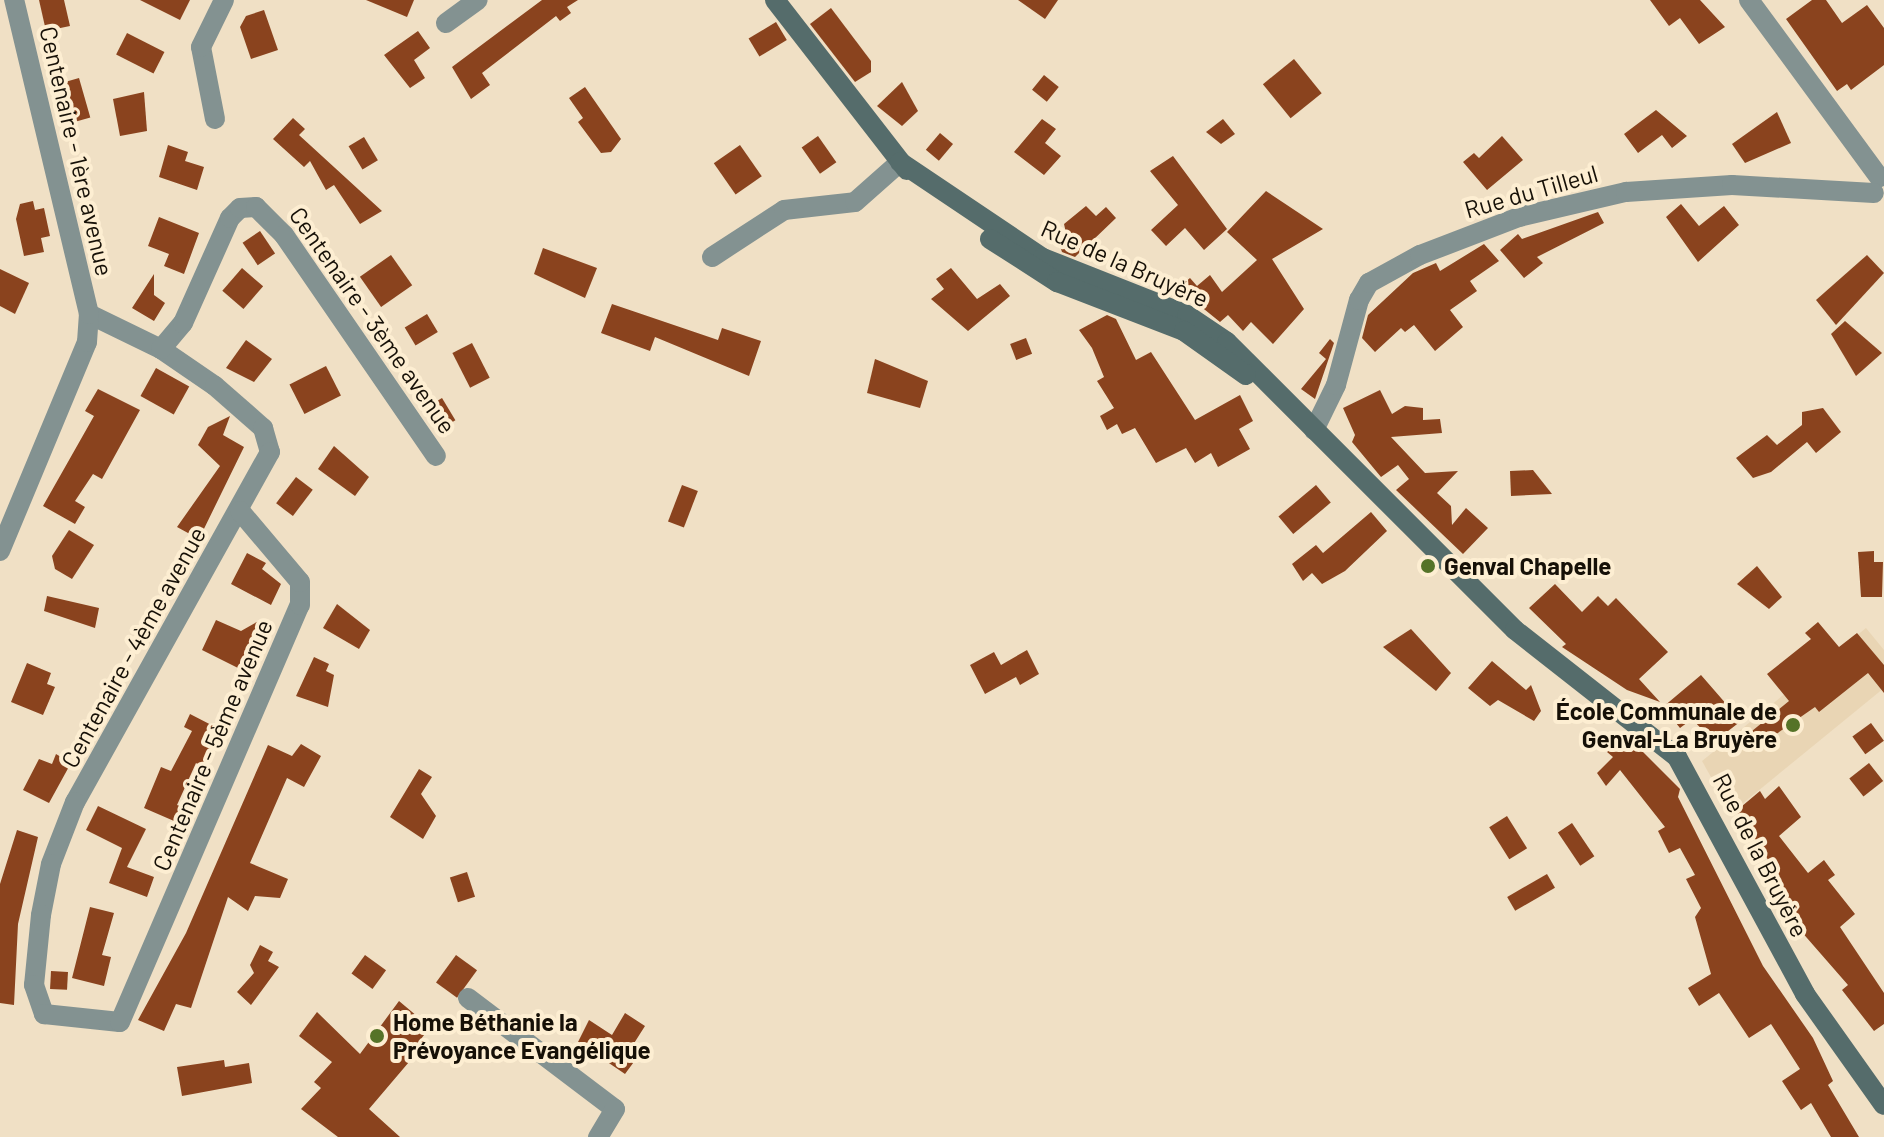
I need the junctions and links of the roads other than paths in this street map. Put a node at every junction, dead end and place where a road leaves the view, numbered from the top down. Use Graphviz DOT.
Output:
graph roads {
  1 [pos="14,0"];
  2 [pos="224,0"];
  3 [pos="478,0"];
  4 [pos="775,0"];
  5 [pos="1749,0"];
  6 [pos="446,23"];
  7 [pos="215,119"];
  8 [pos="900,162"];
  9 [pos="1880,188"];
  10 [pos="712,257"];
  11 [pos="89,314"];
  12 [pos="161,349"];
  13 [pos="1314,430"];
  14 [pos="436,456"];
  15 [pos="240,511"];
  16 [pos="0,551"];
  17 [pos="468,998"];
  18 [pos="126,1012"];
  19 [pos="1884,1105"];
  20 [pos="598,1137"];
  1 -- 11 [label="street, Centenaire - 1ère avenue"];
  2 -- 7 [label="street"];
  3 -- 6 [label="street"];
  4 -- 8 [label="main road, Rue de la Bruyère"];
  5 -- 9 [label="street"];
  8 -- 10 [label="street"];
  8 -- 13 [label="main road, Rue de la Bruyère"];
  9 -- 13 [label="street, Rue du Tilleul"];
  11 -- 12 [label="street, Centenaire - 4ème avenue"];
  11 -- 16 [label="street"];
  12 -- 14 [label="street, Centenaire - 3ème avenue"];
  12 -- 15 [label="street, Centenaire - 4ème avenue"];
  13 -- 19 [label="main road, Rue de la Bruyère"];
  15 -- 18 [label="street, Centenaire - 5ème avenue"];
  15 -- 18 [label="street, Centenaire - 4ème avenue"];
  17 -- 20 [label="street"];
}
